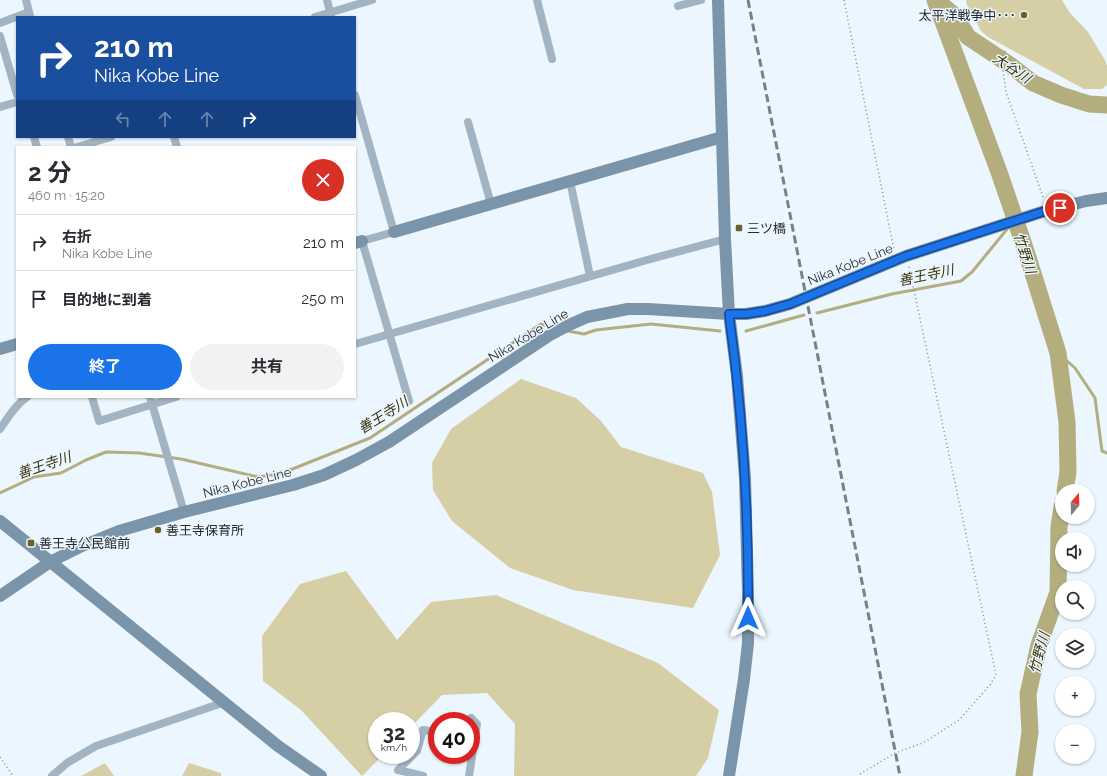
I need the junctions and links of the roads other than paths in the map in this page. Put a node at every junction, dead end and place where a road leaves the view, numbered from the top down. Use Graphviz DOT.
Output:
graph roads {
  1 [pos="26,0"];
  2 [pos="327,0"];
  3 [pos="372,0"];
  4 [pos="537,0"];
  5 [pos="701,0"];
  6 [pos="718,0"];
  7 [pos="678,6"];
  8 [pos="30,15"];
  9 [pos="331,15"];
  10 [pos="16,19"];
  11 [pos="0,23"];
  12 [pos="0,36"];
  13 [pos="552,59"];
  14 [pos="16,92"];
  15 [pos="356,99"];
  16 [pos="16,102"];
  17 [pos="0,107"];
  18 [pos="468,122"];
  19 [pos="722,137"];
  20 [pos="108,138"];
  21 [pos="80,146"];
  22 [pos="570,181"];
  23 [pos="1107,198"];
  24 [pos="490,204"];
  25 [pos="394,232"];
  26 [pos="725,239"];
  27 [pos="359,242"];
  28 [pos="590,276"];
  29 [pos="729,314"];
  30 [pos="389,334"];
  31 [pos="16,344"];
  32 [pos="356,344"];
  33 [pos="0,349"];
  34 [pos="25,398"];
  35 [pos="92,398"];
  36 [pos="168,398"];
  37 [pos="151,400"];
  38 [pos="409,401"];
  39 [pos="0,429"];
  40 [pos="184,512"];
  41 [pos="0,521"];
  42 [pos="50,562"];
  43 [pos="0,596"];
  44 [pos="225,702"];
  45 [pos="428,731"];
  46 [pos="470,764"];
  47 [pos="52,776"];
  48 [pos="321,776"];
  49 [pos="423,776"];
  50 [pos="469,776"];
  51 [pos="729,776"];
  1 -- 8 [label="street"];
  2 -- 9 [label="street"];
  3 -- 9 [label="street"];
  4 -- 13 [label="street"];
  5 -- 7 [label="street"];
  6 -- 19 [label="street"];
  10 -- 11 [label="street"];
  12 -- 14 [label="street"];
  15 -- 25 [label="street"];
  16 -- 17 [label="street"];
  18 -- 24 [label="street"];
  19 -- 22 [label="street"];
  19 -- 26 [label="street"];
  20 -- 21 [label="street"];
  22 -- 24 [label="street"];
  22 -- 28 [label="street"];
  23 -- 29 [label="street, Nika Kobe Line"];
  24 -- 25 [label="street"];
  25 -- 27 [label="street"];
  26 -- 28 [label="street"];
  26 -- 29 [label="street"];
  27 -- 30 [label="street"];
  28 -- 30 [label="street"];
  29 -- 40 [label="street, Nika Kobe Line"];
  29 -- 51 [label="street"];
  30 -- 32 [label="street"];
  30 -- 38 [label="street"];
  31 -- 33 [label="street"];
  34 -- 39 [label="street"];
  35 -- 37 [label="street"];
  36 -- 37 [label="street"];
  37 -- 40 [label="street"];
  40 -- 42 [label="street, Nika Kobe Line"];
  41 -- 42 [label="street"];
  42 -- 43 [label="street, Nika Kobe Line"];
  42 -- 44 [label="street"];
  44 -- 47 [label="street"];
  44 -- 48 [label="street"];
  45 -- 49 [label="street"];
  46 -- 50 [label="street"];
}
